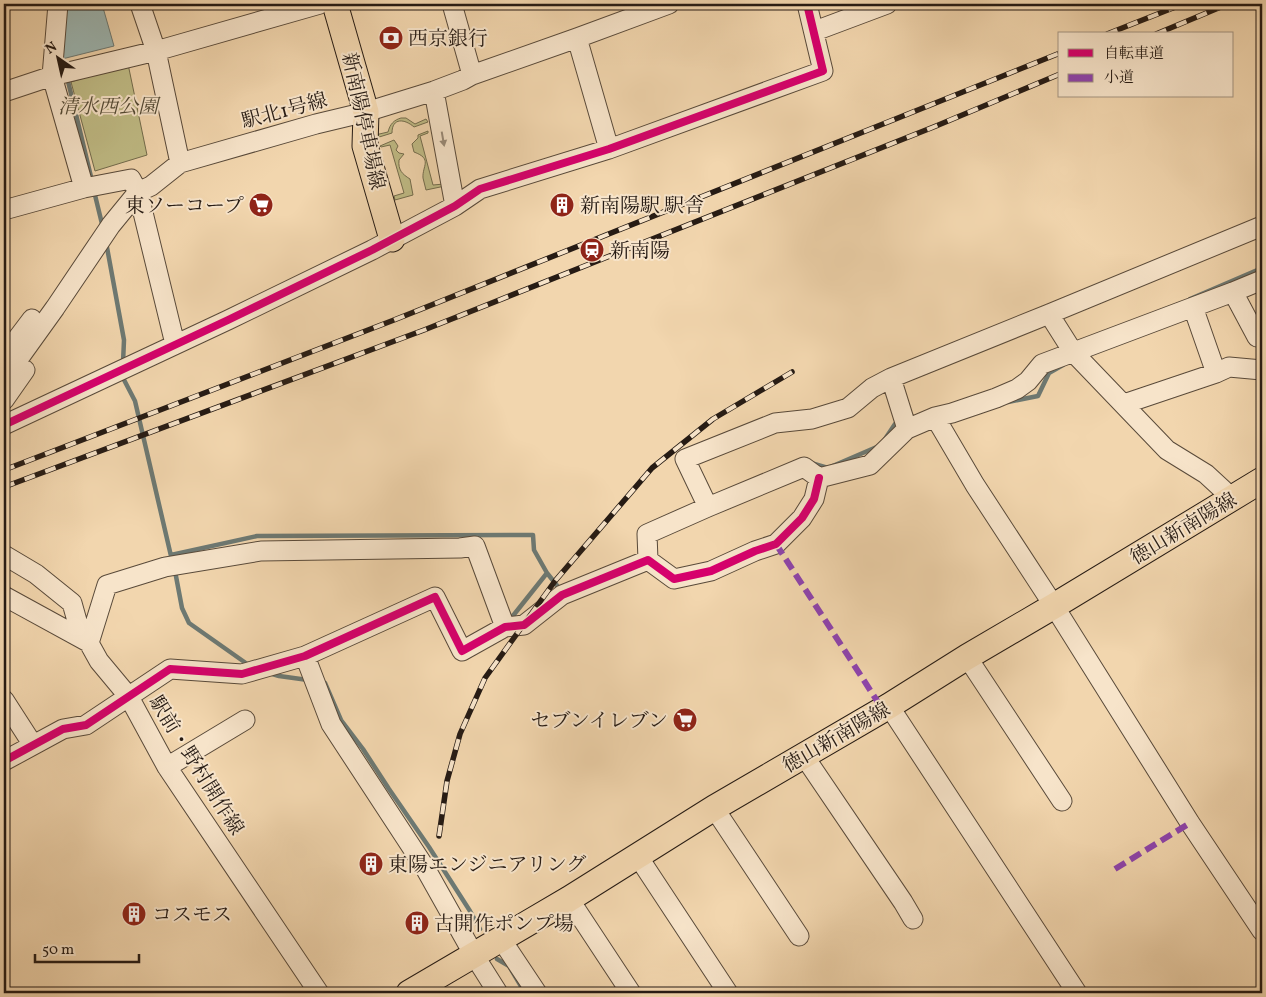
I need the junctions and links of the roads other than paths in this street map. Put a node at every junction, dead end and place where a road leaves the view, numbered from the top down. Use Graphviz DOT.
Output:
graph roads {
  1 [pos="58,4"];
  2 [pos="140,4"];
  3 [pos="320,4"];
  4 [pos="335,4"];
  5 [pos="452,4"];
  6 [pos="669,4"];
  7 [pos="807,4"];
  8 [pos="887,4"];
  9 [pos="621,12"];
  10 [pos="815,31"];
  11 [pos="578,38"];
  12 [pos="156,51"];
  13 [pos="472,75"];
  14 [pos="52,76"];
  15 [pos="434,91"];
  16 [pos="4,92"];
  17 [pos="366,112"];
  18 [pos="609,149"];
  19 [pos="180,163"];
  20 [pos="84,188"];
  21 [pos="138,192"];
  22 [pos="455,206"];
  23 [pos="4,210"];
  24 [pos="1262,226"];
  25 [pos="392,239"];
  26 [pos="1262,280"];
  27 [pos="1233,292"];
  28 [pos="1193,307"];
  29 [pos="55,308"];
  30 [pos="1049,314"];
  31 [pos="1262,335"];
  32 [pos="176,344"];
  33 [pos="1073,352"];
  34 [pos="4,356"];
  35 [pos="1262,370"];
  36 [pos="1216,373"];
  37 [pos="891,378"];
  38 [pos="4,380"];
  39 [pos="4,400"];
  40 [pos="1124,404"];
  41 [pos="935,417"];
  42 [pos="4,425"];
  43 [pos="907,429"];
  44 [pos="818,478"];
  45 [pos="1262,480"];
  46 [pos="1232,498"];
  47 [pos="708,507"];
  48 [pos="4,555"];
  49 [pos="648,560"];
  50 [pos="7,603"];
  51 [pos="1054,606"];
  52 [pos="505,627"];
  53 [pos="89,643"];
  54 [pos="305,656"];
  55 [pos="967,657"];
  56 [pos="129,697"];
  57 [pos="4,700"];
  58 [pos="889,706"];
  59 [pos="244,720"];
  60 [pos="33,744"];
  61 [pos="804,756"];
  62 [pos="4,761"];
  63 [pos="167,767"];
  64 [pos="1062,801"];
  65 [pos="714,808"];
  66 [pos="637,855"];
  67 [pos="569,898"];
  68 [pos="1256,906"];
  69 [pos="913,919"];
  70 [pos="1262,931"];
  71 [pos="799,936"];
  72 [pos="501,939"];
  73 [pos="474,955"];
  74 [pos="319,993"];
  75 [pos="409,993"];
  76 [pos="498,993"];
  77 [pos="537,993"];
  78 [pos="631,993"];
  79 [pos="728,993"];
  80 [pos="1077,993"];
  1 -- 14 [label="street"];
  2 -- 12 [label="street"];
  3 -- 12 [label="street"];
  4 -- 17 [label="main road, 新南陽停車場線"];
  5 -- 13 [label="street"];
  6 -- 9 [label="street, 駅北1号線"];
  7 -- 10 [label="street"];
  8 -- 10 [label="street"];
  9 -- 11 [label="street, 駅北1号線"];
  10 -- 18 [label="street"];
  11 -- 13 [label="street, 駅北1号線"];
  11 -- 18 [label="street"];
  12 -- 14 [label="street"];
  12 -- 19 [label="street"];
  13 -- 15 [label="street, 駅北1号線"];
  14 -- 16 [label="street"];
  14 -- 20 [label="street"];
  15 -- 17 [label="street, 駅北1号線"];
  15 -- 22 [label="street, one-way"];
  17 -- 19 [label="street, 駅北1号線"];
  17 -- 25 [label="main road, 新南陽停車場線"];
  18 -- 22 [label="street"];
  19 -- 21 [label="street, 駅北1号線"];
  20 -- 21 [label="street"];
  20 -- 23 [label="street"];
  21 -- 29 [label="street"];
  21 -- 32 [label="street"];
  22 -- 25 [label="street"];
  24 -- 30 [label="street"];
  25 -- 32 [label="street"];
  26 -- 27 [label="street"];
  27 -- 28 [label="street"];
  27 -- 31 [label="street"];
  28 -- 33 [label="street"];
  28 -- 36 [label="street"];
  29 -- 34 [label="street"];
  29 -- 38 [label="street"];
  29 -- 39 [label="street"];
  30 -- 33 [label="street"];
  30 -- 37 [label="street"];
  32 -- 42 [label="street"];
  33 -- 40 [label="street"];
  33 -- 41 [label="street"];
  35 -- 36 [label="street"];
  36 -- 40 [label="street"];
  37 -- 43 [label="street"];
  37 -- 47 [label="street"];
  40 -- 46 [label="street"];
  41 -- 43 [label="street"];
  41 -- 51 [label="street"];
  43 -- 44 [label="street"];
  44 -- 47 [label="street"];
  44 -- 49 [label="street"];
  45 -- 46 [label="main road, 徳山新南陽線"];
  46 -- 51 [label="main road, 徳山新南陽線"];
  47 -- 49 [label="street"];
  48 -- 53 [label="street, 駅前・野村開作線"];
  49 -- 52 [label="street"];
  50 -- 53 [label="street"];
  51 -- 55 [label="main road, 徳山新南陽線"];
  51 -- 68 [label="street"];
  52 -- 53 [label="street"];
  52 -- 54 [label="street"];
  53 -- 56 [label="street, 駅前・野村開作線"];
  54 -- 56 [label="street"];
  54 -- 73 [label="street"];
  55 -- 58 [label="main road, 徳山新南陽線"];
  55 -- 64 [label="street"];
  56 -- 60 [label="street"];
  56 -- 63 [label="street, 駅前・野村開作線"];
  57 -- 60 [label="street"];
  58 -- 61 [label="main road, 徳山新南陽線"];
  58 -- 80 [label="street"];
  59 -- 63 [label="street"];
  60 -- 62 [label="street"];
  61 -- 65 [label="main road, 徳山新南陽線"];
  61 -- 69 [label="street"];
  63 -- 74 [label="street, 駅前・野村開作線"];
  65 -- 66 [label="main road, 徳山新南陽線"];
  65 -- 71 [label="street"];
  66 -- 67 [label="main road, 徳山新南陽線"];
  66 -- 79 [label="street"];
  67 -- 72 [label="main road, 徳山新南陽線"];
  67 -- 78 [label="street"];
  68 -- 70 [label="street"];
  72 -- 73 [label="main road, 徳山新南陽線"];
  72 -- 77 [label="street"];
  73 -- 75 [label="main road, 徳山新南陽線"];
  73 -- 76 [label="street"];
}
